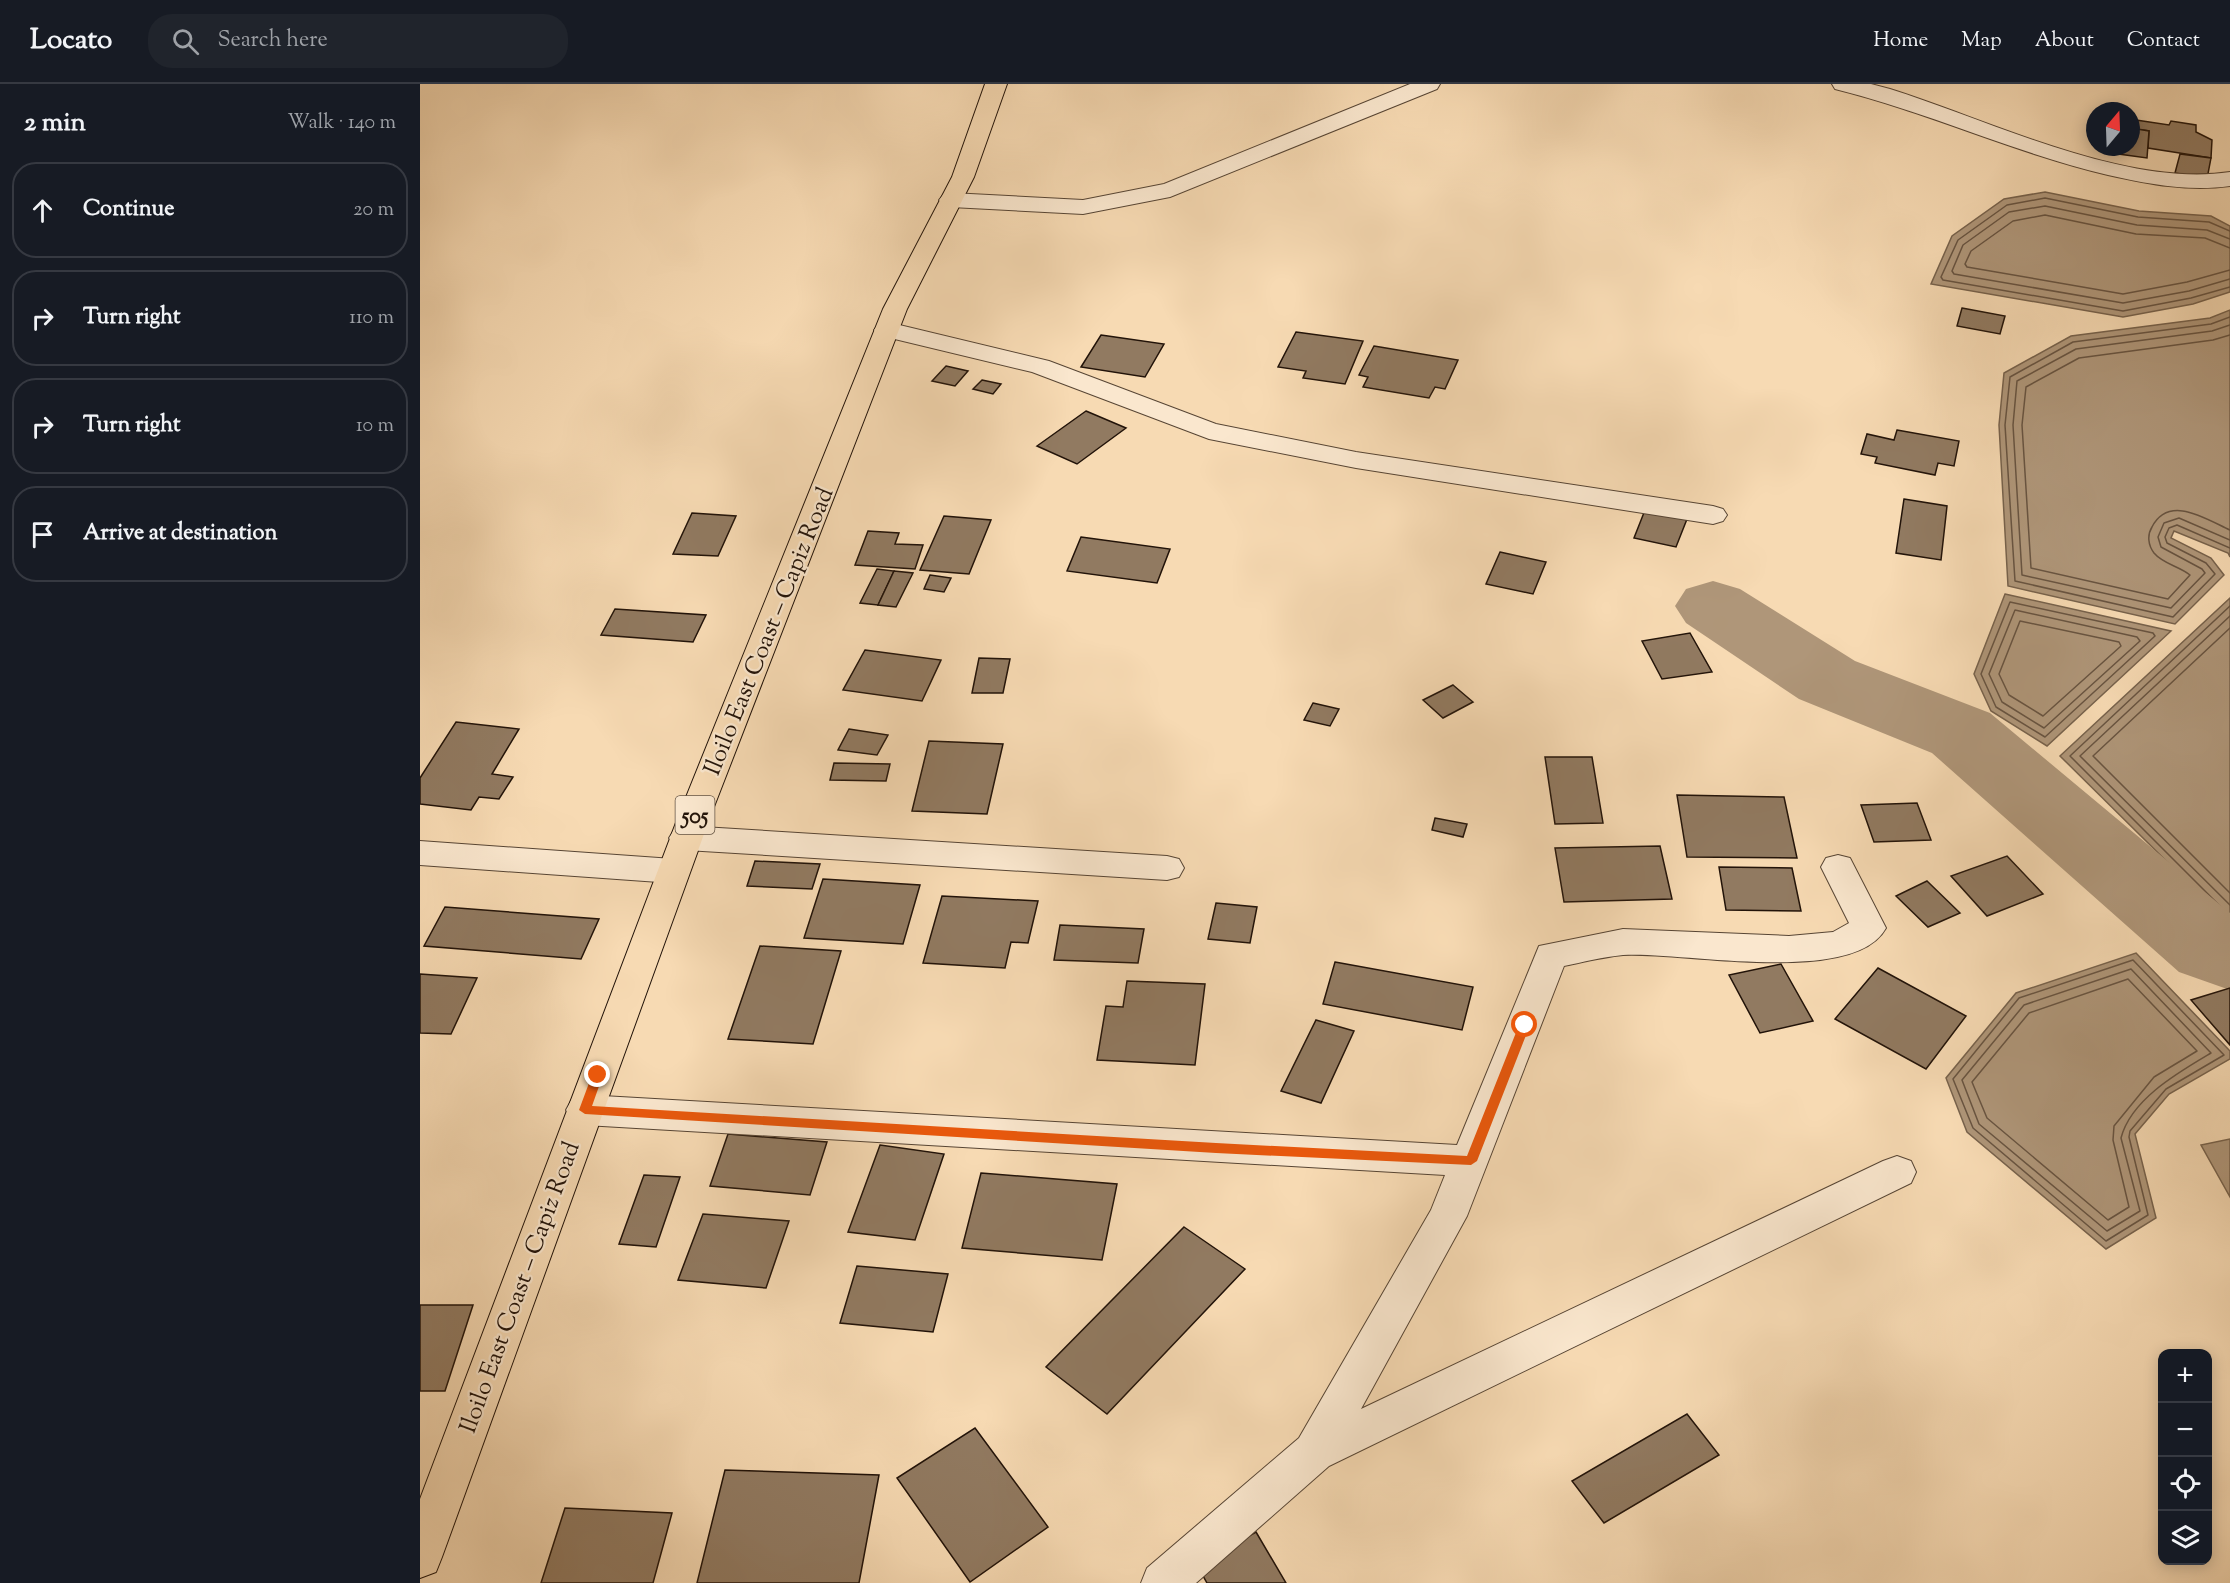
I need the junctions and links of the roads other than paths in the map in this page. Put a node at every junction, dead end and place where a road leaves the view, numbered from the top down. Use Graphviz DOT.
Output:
graph roads {
  1 [pos="996,84"];
  2 [pos="1429,84"];
  3 [pos="1843,84"];
  4 [pos="2230,179"];
  5 [pos="951,200"];
  6 [pos="887,330"];
  7 [pos="1713,515"];
  8 [pos="686,838"];
  9 [pos="420,853"];
  10 [pos="1838,867"];
  11 [pos="1167,868"];
  12 [pos="673,872"];
  13 [pos="585,1110"];
  14 [pos="1471,1161"];
  15 [pos="1897,1172"];
  16 [pos="1314,1452"];
  17 [pos="420,1557"];
  18 [pos="1164,1583"];
  1 -- 5 [label="main road, Iloilo East Coast – Capiz Road / 505"];
  2 -- 5 [label="street"];
  3 -- 4 [label="street"];
  5 -- 6 [label="main road, Iloilo East Coast – Capiz Road / 505"];
  6 -- 7 [label="street"];
  6 -- 8 [label="main road, Iloilo East Coast – Capiz Road / 505"];
  8 -- 11 [label="street"];
  8 -- 12 [label="main road, Iloilo East Coast – Capiz Road / 505"];
  9 -- 12 [label="street"];
  10 -- 14 [label="street"];
  12 -- 13 [label="main road, Iloilo East Coast – Capiz Road / 505"];
  13 -- 14 [label="street"];
  13 -- 17 [label="main road, Iloilo East Coast – Capiz Road / 505"];
  14 -- 16 [label="street"];
  15 -- 16 [label="street"];
  16 -- 18 [label="street"];
}
